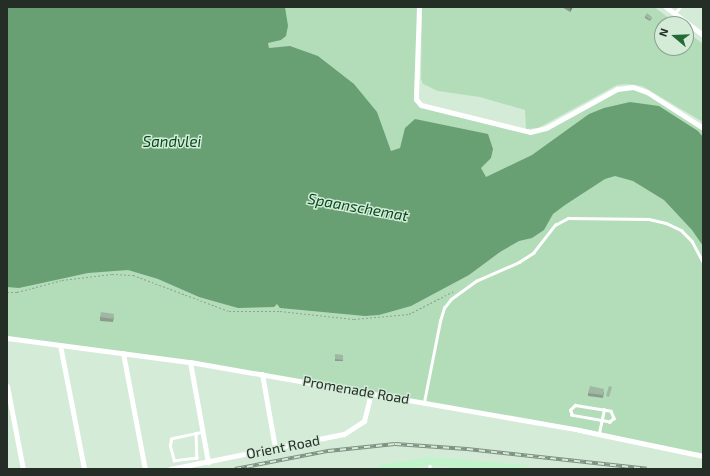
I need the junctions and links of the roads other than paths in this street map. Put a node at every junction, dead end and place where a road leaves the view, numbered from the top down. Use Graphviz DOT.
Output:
graph roads {
  1 [pos="419,7"];
  2 [pos="666,7"];
  3 [pos="680,7"];
  4 [pos="675,14"];
  5 [pos="703,35"];
  6 [pos="702,127"];
  7 [pos="703,262"];
  8 [pos="7,338"];
  9 [pos="60,345"];
  10 [pos="123,353"];
  11 [pos="190,362"];
  12 [pos="262,374"];
  13 [pos="7,386"];
  14 [pos="371,393"];
  15 [pos="424,402"];
  16 [pos="604,410"];
  17 [pos="601,421"];
  18 [pos="203,432"];
  19 [pos="196,433"];
  20 [pos="598,434"];
  21 [pos="275,448"];
  22 [pos="703,456"];
  23 [pos="208,462"];
  24 [pos="430,465"];
  25 [pos="503,468"];
  26 [pos="23,469"];
  27 [pos="84,469"];
  28 [pos="145,469"];
  29 [pos="170,469"];
  30 [pos="383,469"];
  31 [pos="524,469"];
  1 -- 6 [label="street"];
  2 -- 4 [label="street"];
  3 -- 4 [label="lane"];
  4 -- 5 [label="street"];
  7 -- 15 [label="lane"];
  8 -- 9 [label="street, Promenade Road"];
  9 -- 10 [label="street, Promenade Road"];
  9 -- 27 [label="street"];
  10 -- 11 [label="street, Promenade Road"];
  10 -- 28 [label="street"];
  11 -- 12 [label="street, Promenade Road"];
  11 -- 18 [label="street"];
  12 -- 14 [label="street, Promenade Road"];
  12 -- 21 [label="street"];
  13 -- 26 [label="street"];
  14 -- 15 [label="street, Promenade Road"];
  14 -- 21 [label="street, Orient Road"];
  15 -- 20 [label="street, Promenade Road"];
  16 -- 17 [label="lane"];
  16 -- 17 [label="lane"];
  16 -- 17 [label="lane"];
  17 -- 20 [label="lane"];
  18 -- 19 [label="lane"];
  18 -- 23 [label="street"];
  19 -- 19 [label="lane"];
  20 -- 22 [label="street, Promenade Road"];
  21 -- 23 [label="street, Orient Road"];
  23 -- 29 [label="street, Orient Road"];
  24 -- 25 [label="main road"];
  24 -- 30 [label="main road"];
  25 -- 31 [label="main road"];
}
